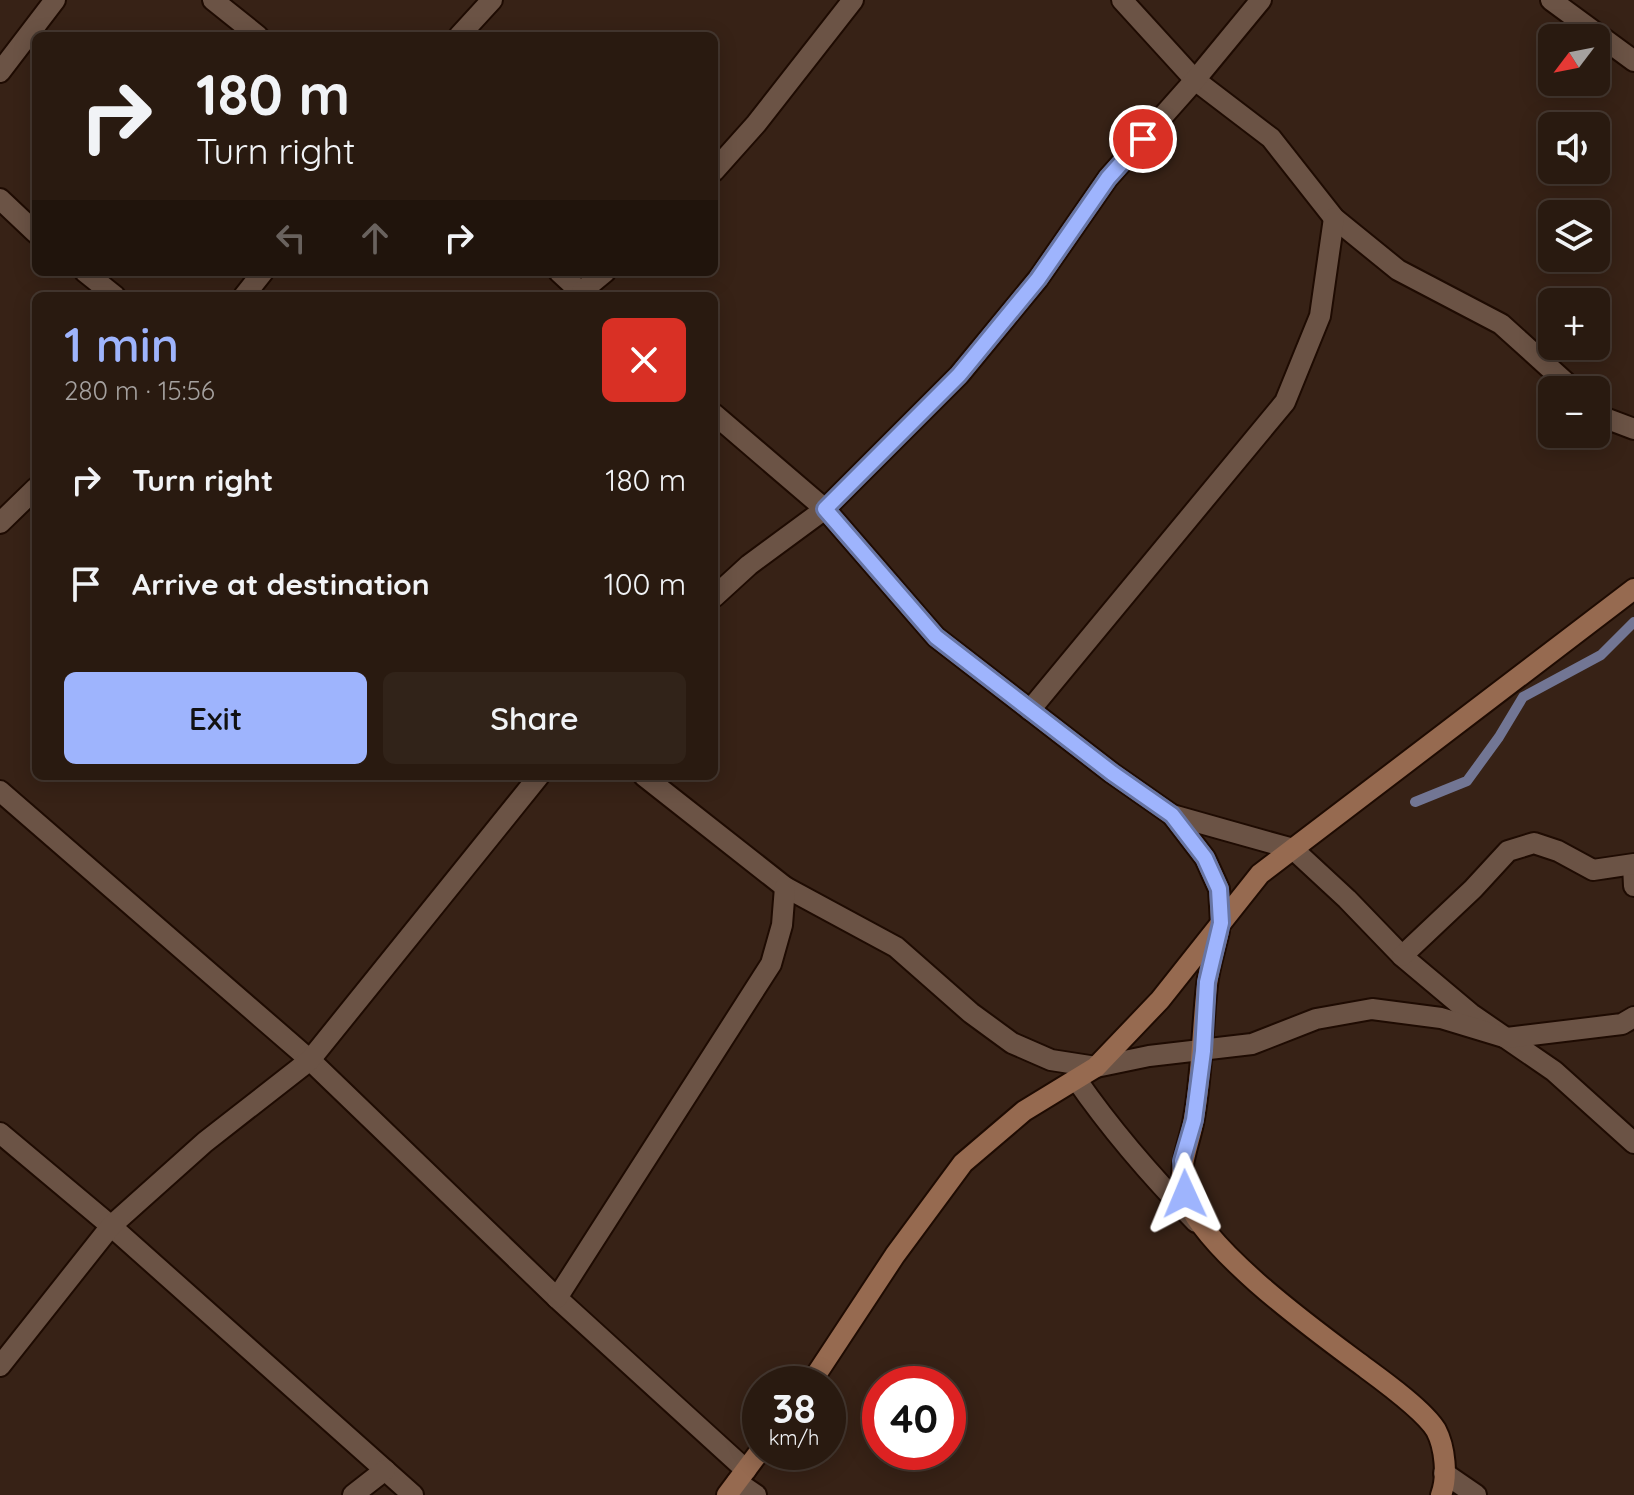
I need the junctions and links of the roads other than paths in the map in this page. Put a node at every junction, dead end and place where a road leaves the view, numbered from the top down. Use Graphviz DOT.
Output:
graph roads {
  1 [pos="55,0"];
  2 [pos="213,0"];
  3 [pos="492,0"];
  4 [pos="853,0"];
  5 [pos="1122,0"];
  6 [pos="1261,0"];
  7 [pos="1551,0"];
  8 [pos="253,32"];
  9 [pos="463,32"];
  10 [pos="1634,61"];
  11 [pos="0,72"];
  12 [pos="1195,80"];
  13 [pos="718,167"];
  14 [pos="0,199"];
  15 [pos="1334,218"];
  16 [pos="32,229"];
  17 [pos="90,276"];
  18 [pos="260,276"];
  19 [pos="563,276"];
  20 [pos="601,276"];
  21 [pos="110,292"];
  22 [pos="247,292"];
  23 [pos="581,292"];
  24 [pos="585,292"];
  25 [pos="1559,376"];
  26 [pos="718,417"];
  27 [pos="1610,420"];
  28 [pos="1634,429"];
  29 [pos="32,492"];
  30 [pos="825,509"];
  31 [pos="0,523"];
  32 [pos="1634,589"];
  33 [pos="718,593"];
  34 [pos="1030,710"];
  35 [pos="536,780"];
  36 [pos="649,780"];
  37 [pos="0,791"];
  38 [pos="1172,815"];
  39 [pos="1293,849"];
  40 [pos="1633,864"];
  41 [pos="1634,886"];
  42 [pos="785,887"];
  43 [pos="1221,923"];
  44 [pos="1402,956"];
  45 [pos="1634,1017"];
  46 [pos="1507,1038"];
  47 [pos="1203,1051"];
  48 [pos="310,1060"];
  49 [pos="1096,1067"];
  50 [pos="1076,1079"];
  51 [pos="0,1133"];
  52 [pos="1634,1143"];
  53 [pos="111,1226"];
  54 [pos="1204,1231"];
  55 [pos="557,1298"];
  56 [pos="0,1366"];
  57 [pos="822,1366"];
  58 [pos="385,1470"];
  59 [pos="1444,1473"];
  60 [pos="736,1482"];
  61 [pos="353,1495"];
  62 [pos="413,1495"];
  63 [pos="756,1495"];
  64 [pos="1441,1495"];
  65 [pos="1476,1495"];
  1 -- 11 [label="street"];
  2 -- 8 [label="street"];
  3 -- 9 [label="street"];
  4 -- 13 [label="street"];
  5 -- 12 [label="street"];
  6 -- 12 [label="street"];
  7 -- 10 [label="street"];
  12 -- 15 [label="street"];
  12 -- 30 [label="street"];
  14 -- 16 [label="street"];
  15 -- 25 [label="street"];
  15 -- 34 [label="street"];
  17 -- 21 [label="street"];
  18 -- 22 [label="street"];
  19 -- 23 [label="street"];
  20 -- 24 [label="street"];
  26 -- 30 [label="street"];
  27 -- 28 [label="street"];
  29 -- 31 [label="street"];
  30 -- 33 [label="street"];
  30 -- 34 [label="street"];
  32 -- 39 [label="street"];
  34 -- 38 [label="street"];
  35 -- 48 [label="street"];
  36 -- 42 [label="street"];
  37 -- 48 [label="street"];
  38 -- 39 [label="street"];
  38 -- 43 [label="street"];
  39 -- 43 [label="street"];
  39 -- 44 [label="street"];
  40 -- 41 [label="street"];
  40 -- 44 [label="street"];
  42 -- 49 [label="street"];
  42 -- 55 [label="street"];
  43 -- 47 [label="street"];
  43 -- 49 [label="street"];
  44 -- 46 [label="street"];
  45 -- 46 [label="street"];
  46 -- 47 [label="street"];
  46 -- 52 [label="street"];
  47 -- 49 [label="street"];
  47 -- 54 [label="street"];
  48 -- 53 [label="street"];
  48 -- 55 [label="street"];
  49 -- 50 [label="street"];
  50 -- 54 [label="street"];
  50 -- 57 [label="street"];
  51 -- 53 [label="street"];
  53 -- 56 [label="street"];
  53 -- 58 [label="street"];
  54 -- 59 [label="street"];
  55 -- 60 [label="street"];
  58 -- 61 [label="street"];
  58 -- 62 [label="street"];
  59 -- 64 [label="street"];
  59 -- 65 [label="street"];
  60 -- 63 [label="street"];
}
